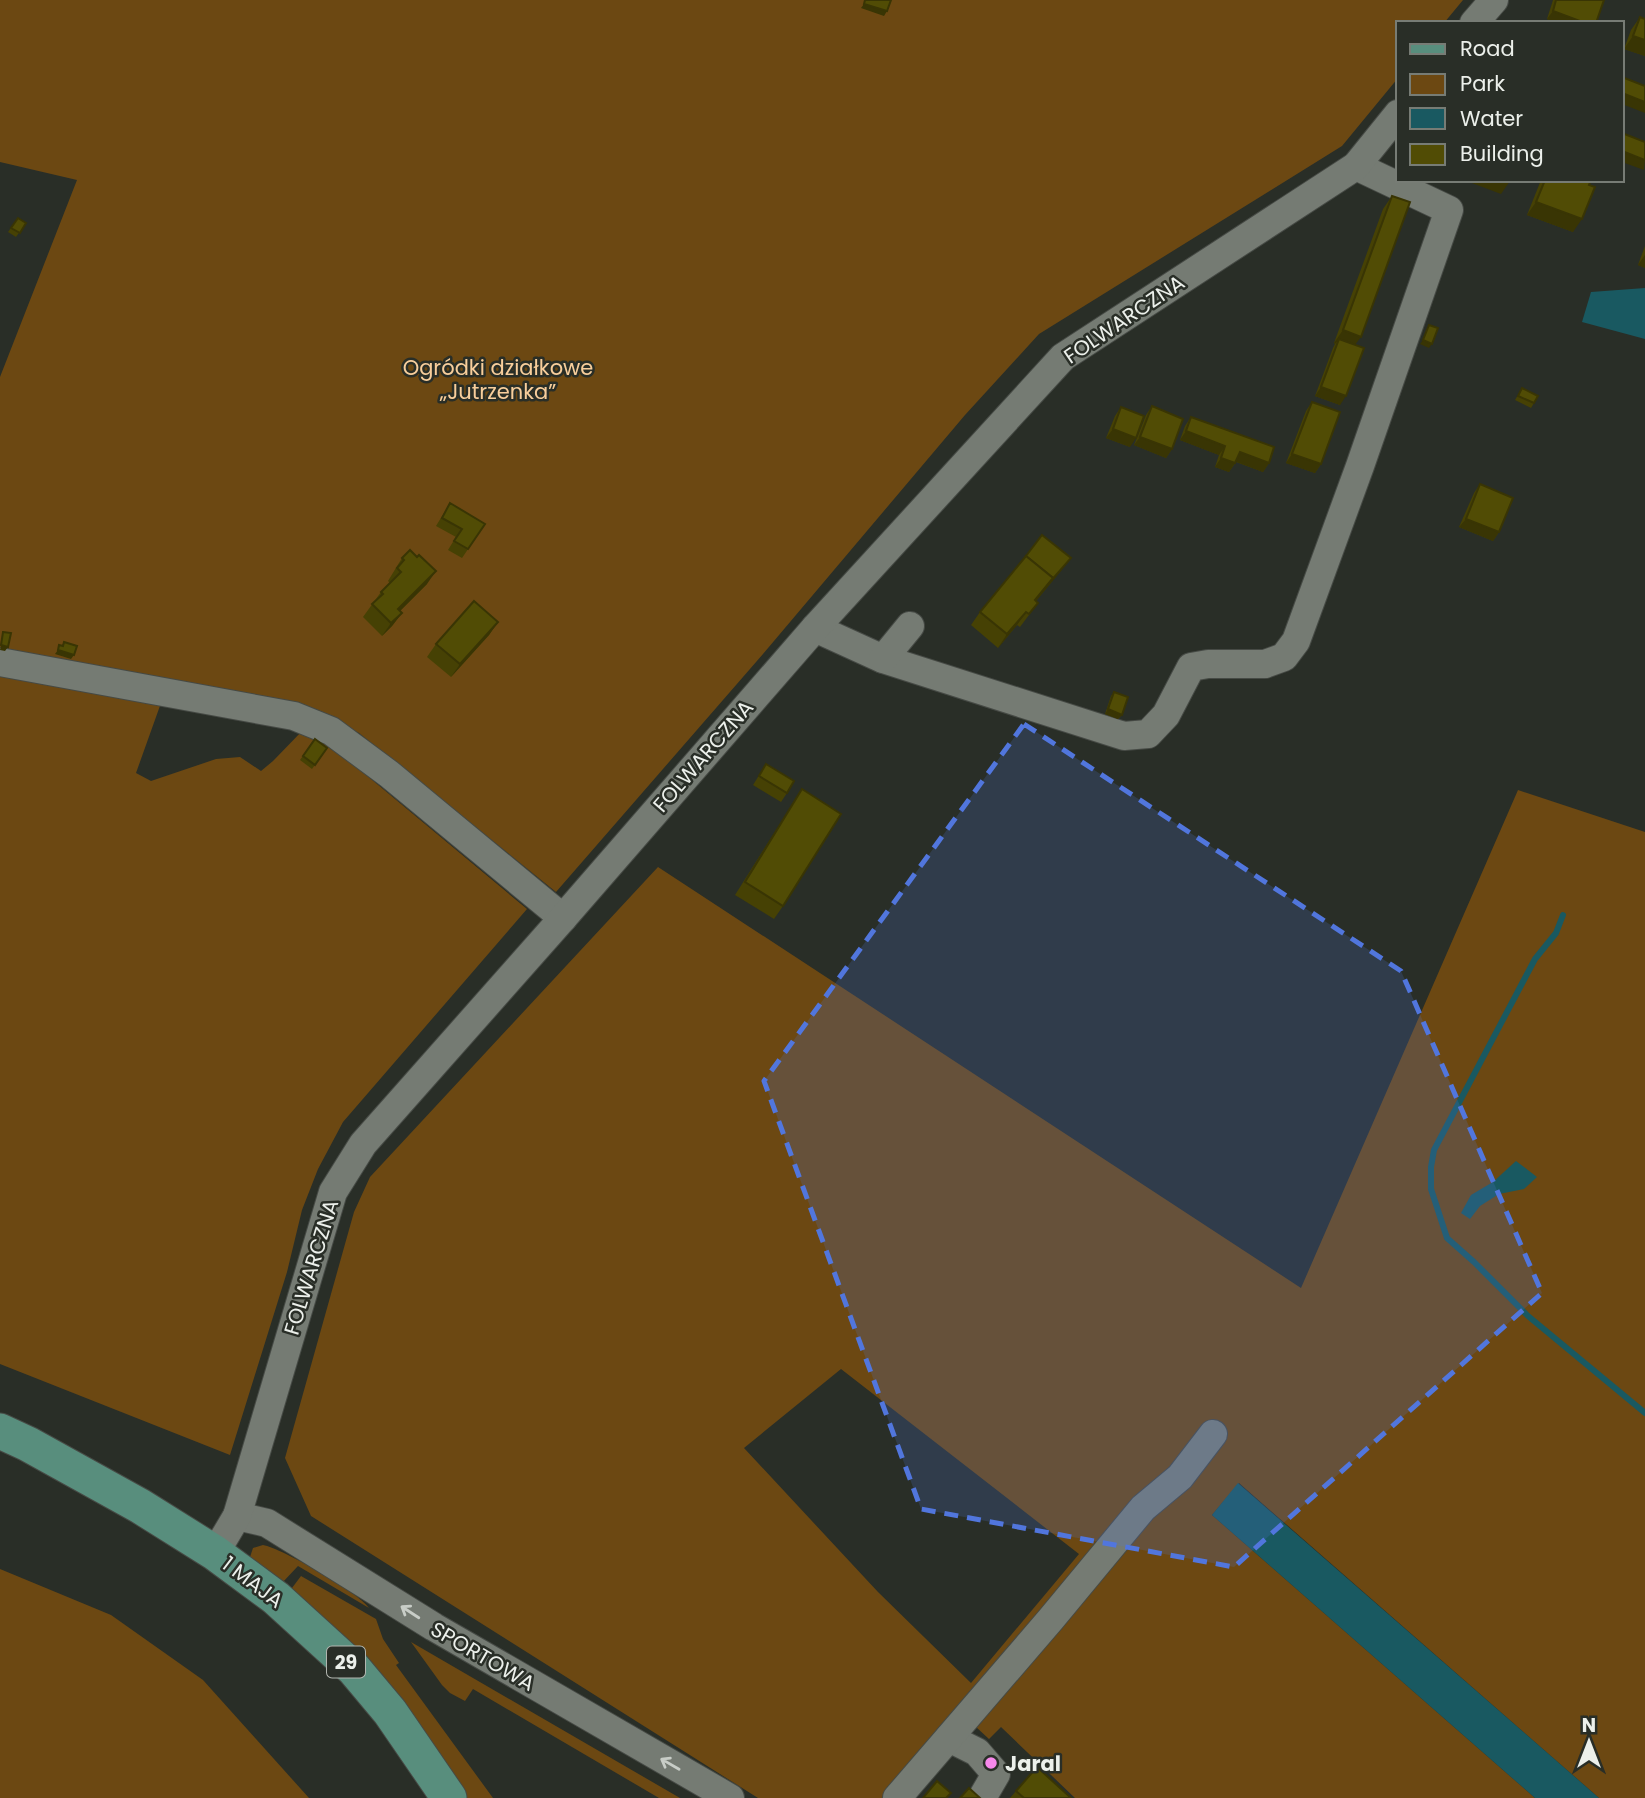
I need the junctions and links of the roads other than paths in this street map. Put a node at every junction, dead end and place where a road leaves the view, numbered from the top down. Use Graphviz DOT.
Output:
graph roads {
  1 [pos="1494,0"];
  2 [pos="1476,21"];
  3 [pos="1396,116"];
  4 [pos="1356,166"];
  5 [pos="910,626"];
  6 [pos="815,628"];
  7 [pos="883,659"];
  8 [pos="0,662"];
  9 [pos="563,918"];
  10 [pos="0,1432"];
  11 [pos="1213,1434"];
  12 [pos="237,1516"];
  13 [pos="215,1553"];
  14 [pos="949,1738"];
  15 [pos="449,1798"];
  16 [pos="730,1798"];
  17 [pos="897,1798"];
  18 [pos="982,1798"];
  1 -- 2 [label="street"];
  3 -- 4 [label="street, FOLWARCZNA"];
  4 -- 6 [label="street, FOLWARCZNA"];
  4 -- 7 [label="street"];
  5 -- 7 [label="street"];
  6 -- 7 [label="street"];
  6 -- 9 [label="street, FOLWARCZNA"];
  8 -- 9 [label="street"];
  9 -- 12 [label="street, FOLWARCZNA"];
  10 -- 13 [label="main road, 1 MAJA / 29"];
  11 -- 14 [label="street"];
  12 -- 13 [label="street, FOLWARCZNA"];
  16 -- 12 [label="street, SPORTOWA, one-way"];
  13 -- 15 [label="main road, 1 MAJA / 29"];
  14 -- 17 [label="street"];
  14 -- 18 [label="street"];
}
